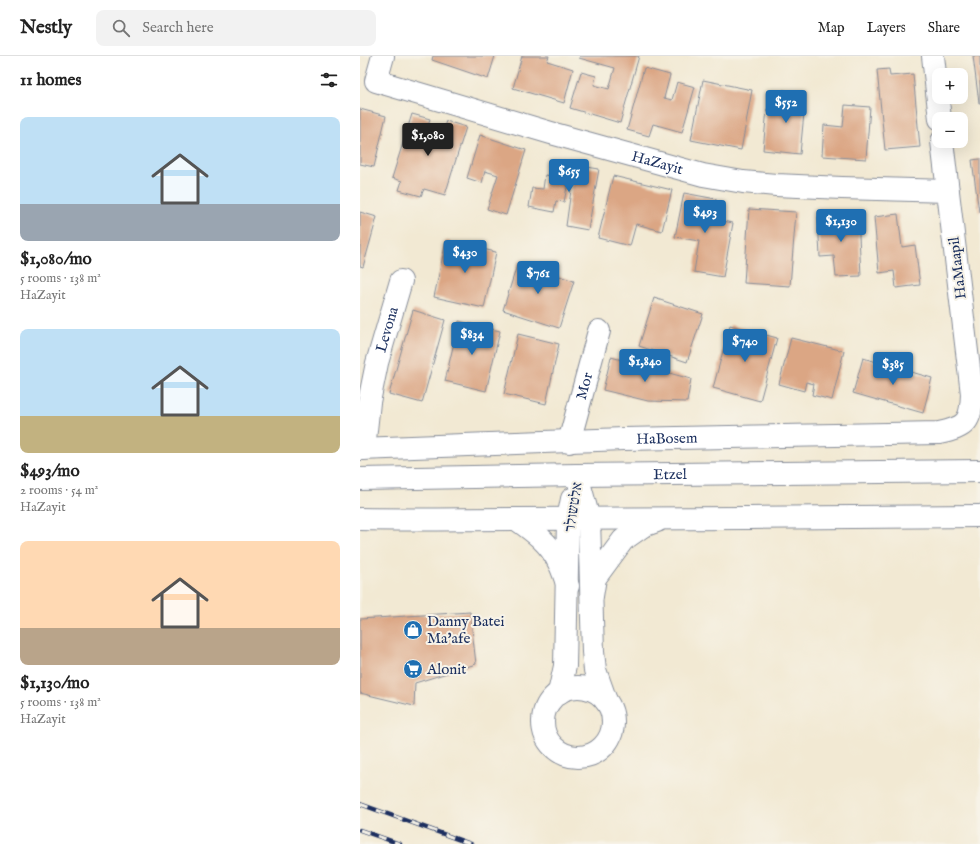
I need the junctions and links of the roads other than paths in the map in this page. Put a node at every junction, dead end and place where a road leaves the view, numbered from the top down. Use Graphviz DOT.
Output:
graph roads {
  1 [pos="383,56"];
  2 [pos="933,56"];
  3 [pos="939,112"];
  4 [pos="943,148"];
  5 [pos="948,191"];
  6 [pos="401,281"];
  7 [pos="599,331"];
  8 [pos="969,419"];
  9 [pos="569,442"];
  10 [pos="362,449"];
  11 [pos="980,471"];
  12 [pos="577,475"];
  13 [pos="360,479"];
  14 [pos="980,516"];
  15 [pos="516,518"];
  16 [pos="360,519"];
  17 [pos="579,519"];
  18 [pos="662,519"];
  19 [pos="568,586"];
  20 [pos="592,596"];
  21 [pos="559,693"];
  22 [pos="606,701"];
  1 -- 5 [label="street, HaZayit"];
  2 -- 3 [label="street"];
  4 -- 5 [label="street, HaMaapil"];
  5 -- 8 [label="street, HaMaapil"];
  6 -- 10 [label="street, Levona"];
  7 -- 9 [label="street, Mor"];
  8 -- 9 [label="street, HaBosem"];
  9 -- 10 [label="street, HaBosem"];
  11 -- 12 [label="street, Etzel"];
  12 -- 13 [label="street, Etzel"];
  12 -- 17 [label="street, אלטשולר"];
  14 -- 18 [label="street"];
  15 -- 16 [label="street"];
  15 -- 17 [label="street"];
  15 -- 19 [label="street"];
  17 -- 18 [label="street"];
  17 -- 19 [label="street, אלטשולר"];
  17 -- 20 [label="street, אלטשולר"];
  18 -- 20 [label="street"];
  19 -- 21 [label="street, אלטשולר"];
  20 -- 22 [label="street, אלטשולר"];
  21 -- 22 [label="street"];
  21 -- 22 [label="street"];
}
